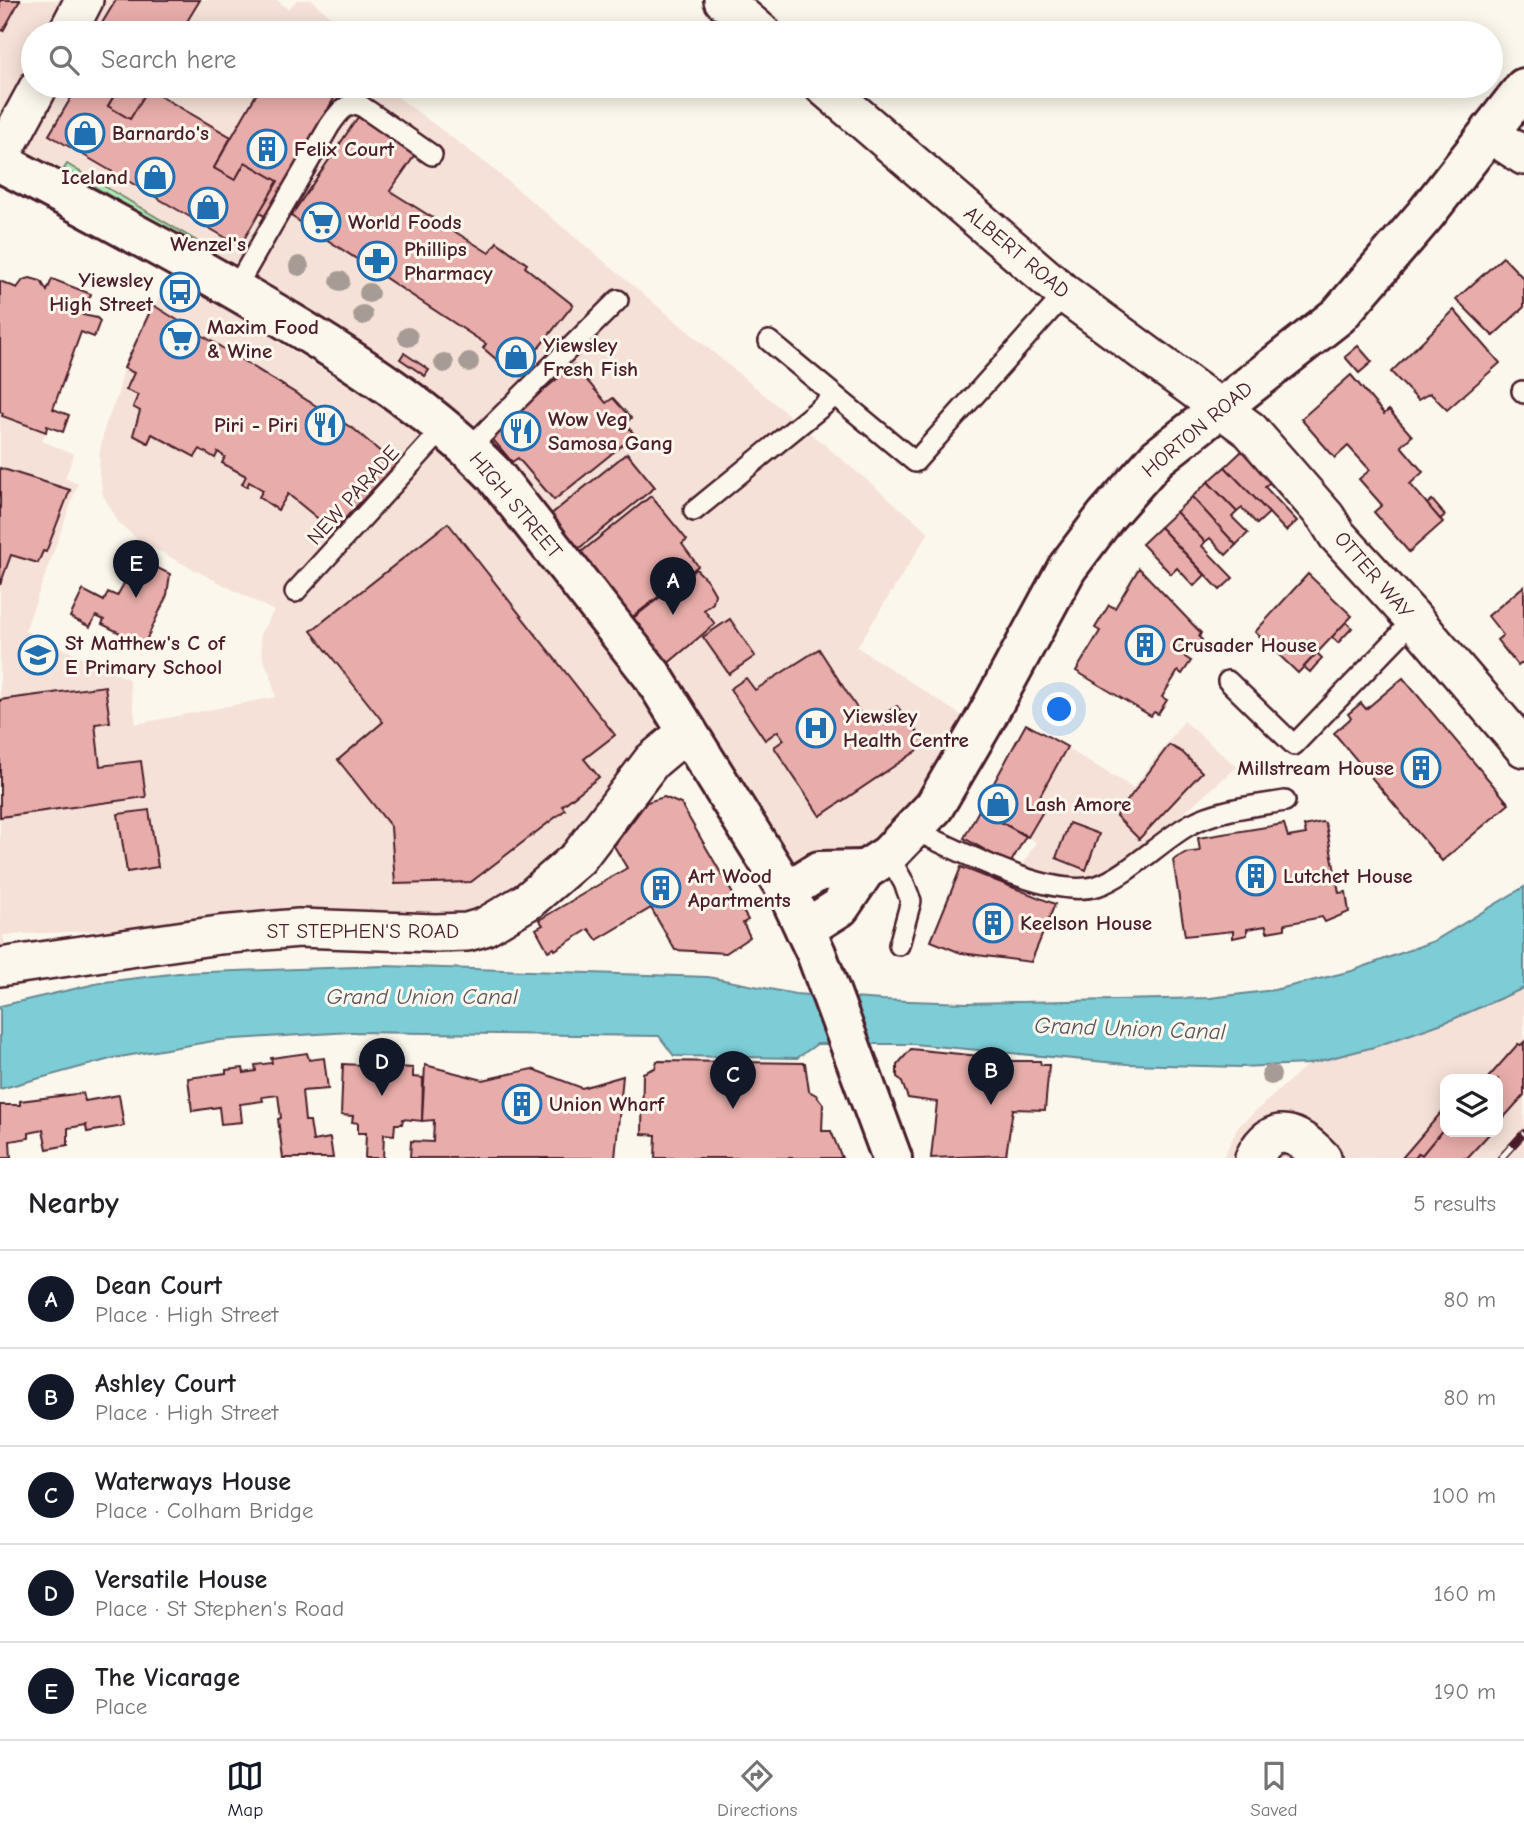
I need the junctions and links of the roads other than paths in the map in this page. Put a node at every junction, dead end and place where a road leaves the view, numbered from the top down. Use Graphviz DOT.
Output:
graph roads {
  1 [pos="84,0"];
  2 [pos="723,0"];
  3 [pos="73,21"];
  4 [pos="748,21"];
  5 [pos="1524,88"];
  6 [pos="33,98"];
  7 [pos="837,98"];
  8 [pos="1490,134"];
  9 [pos="432,155"];
  10 [pos="1524,156"];
  11 [pos="0,160"];
  12 [pos="234,289"];
  13 [pos="1065,294"];
  14 [pos="618,300"];
  15 [pos="769,341"];
  16 [pos="835,396"];
  17 [pos="1220,406"];
  18 [pos="457,438"];
  19 [pos="694,511"];
  20 [pos="295,592"];
  21 [pos="1412,617"];
  22 [pos="1228,681"];
  23 [pos="688,731"];
  24 [pos="1524,748"];
  25 [pos="1285,801"];
  26 [pos="889,852"];
  27 [pos="787,891"];
  28 [pos="810,941"];
  29 [pos="899,945"];
  30 [pos="0,967"];
  31 [pos="1266,1146"];
  32 [pos="892,1158"];
  33 [pos="1322,1158"];
  1 -- 3 [label="street"];
  2 -- 4 [label="street"];
  5 -- 8 [label="street, HORTON ROAD"];
  6 -- 11 [label="street"];
  7 -- 13 [label="street, ALBERT ROAD"];
  8 -- 10 [label="street"];
  8 -- 17 [label="street, HORTON ROAD"];
  9 -- 12 [label="lane"];
  11 -- 12 [label="street, HIGH STREET"];
  12 -- 18 [label="street, HIGH STREET"];
  13 -- 16 [label="lane"];
  13 -- 17 [label="street, ALBERT ROAD"];
  14 -- 18 [label="lane, NEW PARADE"];
  15 -- 16 [label="lane"];
  16 -- 19 [label="lane"];
  17 -- 21 [label="street, OTTER WAY"];
  17 -- 26 [label="street, HORTON ROAD"];
  18 -- 20 [label="lane, NEW PARADE"];
  18 -- 23 [label="street, HIGH STREET"];
  21 -- 22 [label="lane"];
  21 -- 24 [label="street, OTTER WAY"];
  23 -- 27 [label="street, HIGH STREET"];
  23 -- 30 [label="street, ST STEPHEN'S ROAD"];
  25 -- 26 [label="lane"];
  26 -- 27 [label="street"];
  26 -- 28 [label="street, HORTON ROAD"];
  26 -- 29 [label="lane"];
  27 -- 28 [label="street, HIGH STREET"];
  28 -- 32 [label="street, HIGH STREET"];
  31 -- 33 [label="street"];
}
